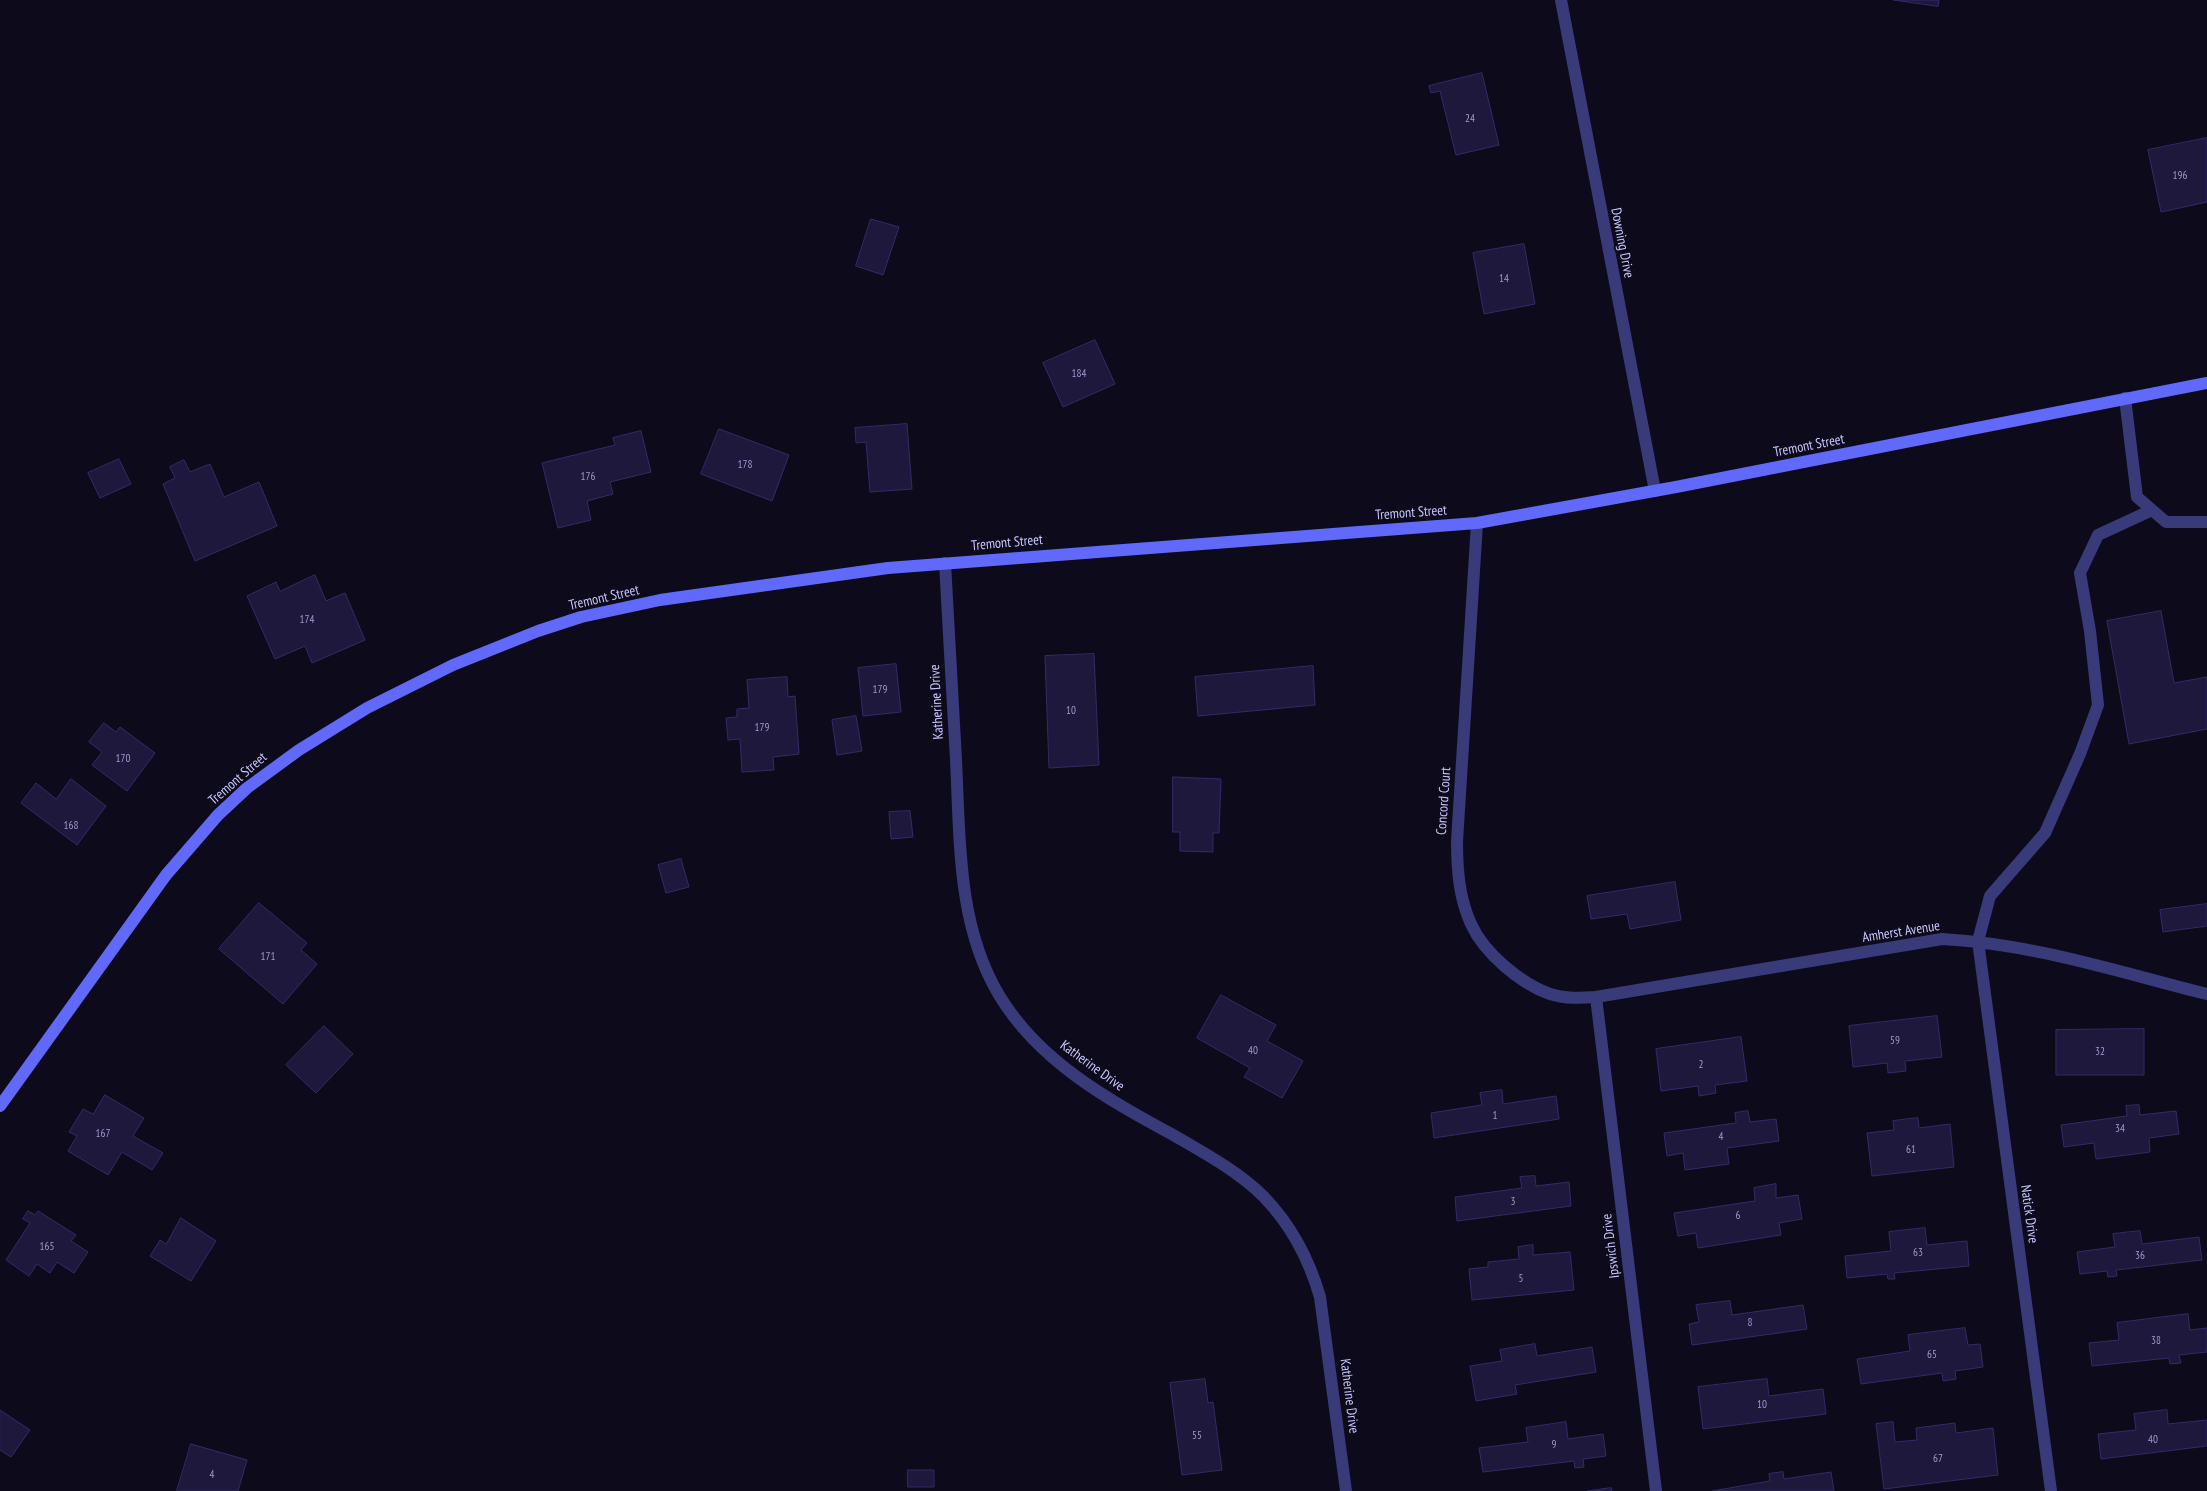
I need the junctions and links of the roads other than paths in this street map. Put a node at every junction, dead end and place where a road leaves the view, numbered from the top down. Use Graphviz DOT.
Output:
graph roads {
  1 [pos="1561,0"];
  2 [pos="2207,383"];
  3 [pos="2126,398"];
  4 [pos="1654,491"];
  5 [pos="2152,510"];
  6 [pos="2207,522"];
  7 [pos="1477,523"];
  8 [pos="945,563"];
  9 [pos="1978,941"];
  10 [pos="2207,994"];
  11 [pos="1596,997"];
  12 [pos="0,1106"];
  13 [pos="1346,1491"];
  14 [pos="1656,1491"];
  15 [pos="2051,1491"];
  1 -- 4 [label="street, Downing Drive"];
  2 -- 3 [label="main road, Tremont Street"];
  3 -- 4 [label="main road, Tremont Street"];
  3 -- 5 [label="street"];
  4 -- 7 [label="main road, Tremont Street"];
  5 -- 6 [label="street"];
  5 -- 9 [label="street"];
  7 -- 8 [label="main road, Tremont Street"];
  7 -- 11 [label="street, Concord Court"];
  8 -- 12 [label="main road, Tremont Street"];
  8 -- 13 [label="street, Katherine Drive"];
  9 -- 10 [label="street, Amherst Avenue"];
  9 -- 11 [label="street, Amherst Avenue"];
  9 -- 15 [label="street, Natick Drive"];
  11 -- 14 [label="street, Ipswich Drive"];
}
